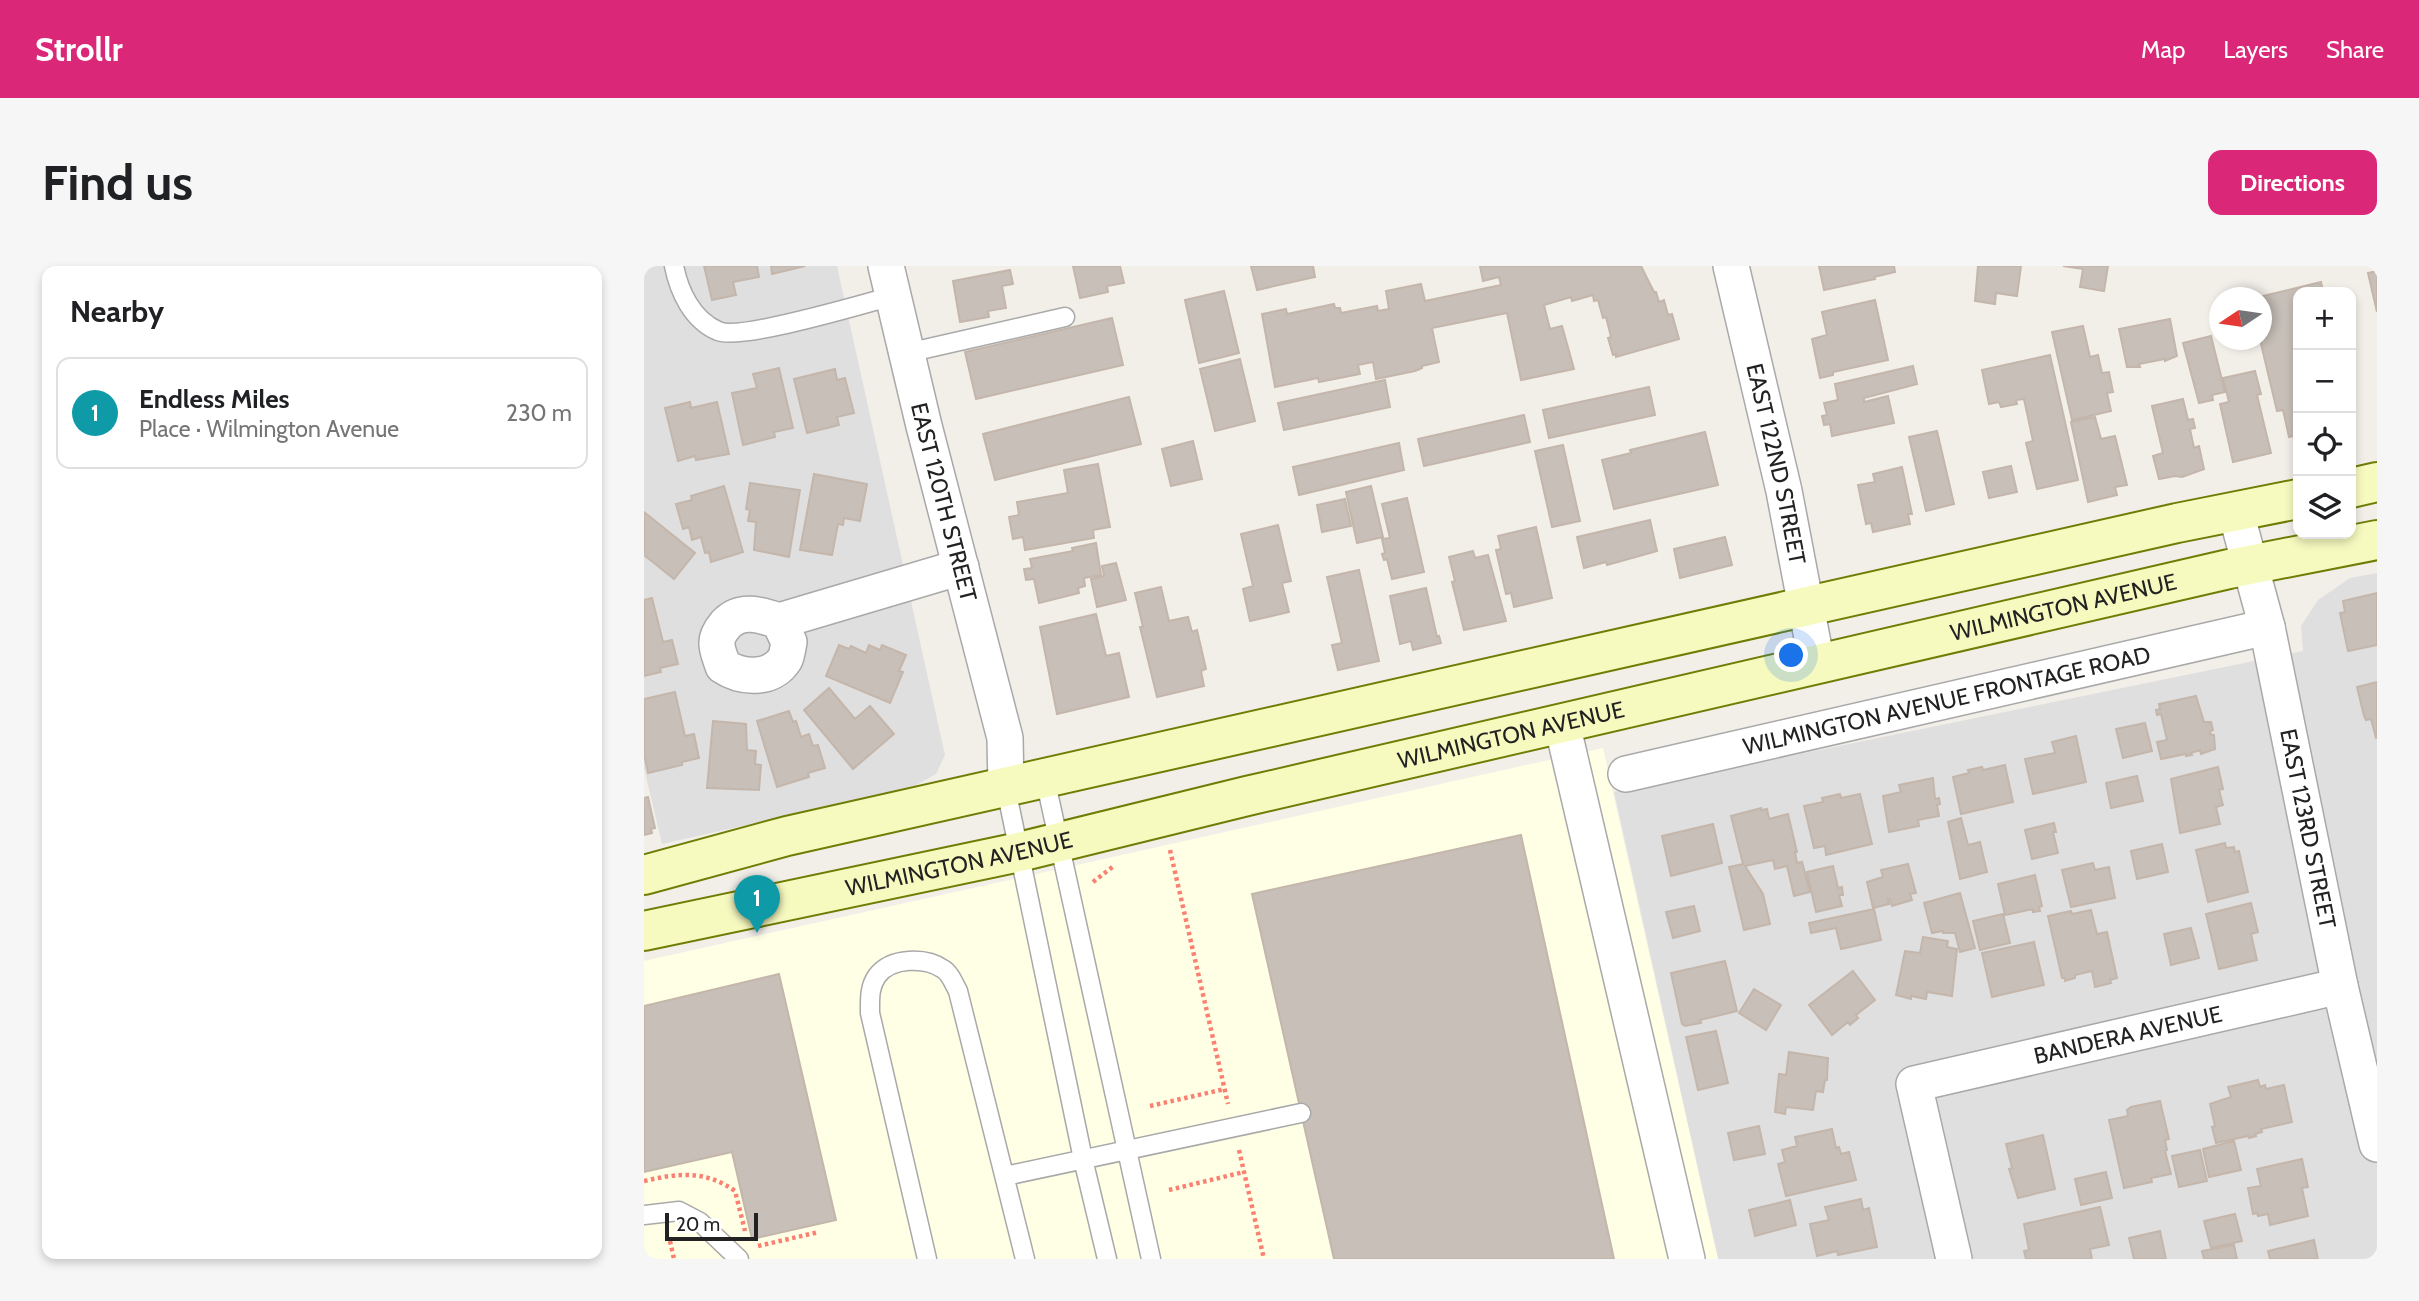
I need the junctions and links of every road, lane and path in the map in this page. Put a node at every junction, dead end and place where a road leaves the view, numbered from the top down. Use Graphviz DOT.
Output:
graph roads {
  1 [pos="674,266"];
  2 [pos="1731,266"];
  3 [pos="890,281"];
  4 [pos="1065,317"];
  5 [pos="907,353"];
  6 [pos="2377,482"];
  7 [pos="2356,487"];
  8 [pos="2293,500"];
  9 [pos="2236,513"];
  10 [pos="2377,540"];
  11 [pos="2249,565"];
  12 [pos="961,567"];
  13 [pos="1806,607"];
  14 [pos="779,621"];
  15 [pos="2267,628"];
  16 [pos="1817,664"];
  17 [pos="1562,724"];
  18 [pos="1005,738"];
  19 [pos="1626,774"];
  20 [pos="1045,779"];
  21 [pos="1006,789"];
  22 [pos="1058,843"];
  23 [pos="1019,852"];
  24 [pos="1158,853"];
  25 [pos="1120,861"];
  26 [pos="644,875"];
  27 [pos="1093,882"];
  28 [pos="644,931"];
  29 [pos="2340,986"];
  30 [pos="1225,1089"];
  31 [pos="1150,1106"];
  32 [pos="1301,1113"];
  33 [pos="1234,1126"];
  34 [pos="2377,1144"];
  35 [pos="1126,1149"];
  36 [pos="1083,1159"];
  37 [pos="1244,1172"];
  38 [pos="1005,1176"];
  39 [pos="644,1181"];
  40 [pos="1169,1190"];
  41 [pos="644,1215"];
  42 [pos="819,1232"];
  43 [pos="747,1236"];
  44 [pos="670,1241"];
  45 [pos="744,1253"];
  46 [pos="674,1259"];
  47 [pos="927,1259"];
  48 [pos="1025,1259"];
  49 [pos="1107,1259"];
  50 [pos="1151,1259"];
  51 [pos="1264,1259"];
  52 [pos="1687,1259"];
  53 [pos="1954,1259"];
  1 -- 3 [label="lane"];
  2 -- 13 [label="street, EAST 122ND STREET"];
  3 -- 5 [label="street, EAST 120TH STREET"];
  4 -- 5 [label="lane"];
  5 -- 12 [label="street, EAST 120TH STREET"];
  6 -- 7 [label="main road"];
  8 -- 9 [label="main road"];
  9 -- 11 [label="street, EAST 123RD STREET"];
  9 -- 13 [label="main road"];
  10 -- 11 [label="main road, WILMINGTON AVENUE"];
  11 -- 15 [label="street, EAST 123RD STREET"];
  11 -- 16 [label="main road, WILMINGTON AVENUE"];
  12 -- 14 [label="street"];
  12 -- 18 [label="street, EAST 120TH STREET"];
  13 -- 16 [label="street, EAST 122ND STREET"];
  13 -- 20 [label="main road"];
  15 -- 19 [label="street, WILMINGTON AVENUE FRONTAGE ROAD"];
  15 -- 29 [label="street, EAST 123RD STREET"];
  16 -- 17 [label="main road, WILMINGTON AVENUE"];
  17 -- 22 [label="main road, WILMINGTON AVENUE"];
  17 -- 52 [label="street"];
  18 -- 20 [label="street, EAST 120TH STREET"];
  18 -- 21 [label="street, EAST 120TH STREET"];
  20 -- 21 [label="main road"];
  20 -- 22 [label="lane"];
  21 -- 23 [label="lane"];
  21 -- 26 [label="main road"];
  22 -- 23 [label="main road, WILMINGTON AVENUE"];
  22 -- 35 [label="lane"];
  23 -- 28 [label="main road, WILMINGTON AVENUE"];
  23 -- 36 [label="lane"];
  24 -- 30 [label="path"];
  25 -- 27 [label="path"];
  29 -- 34 [label="street, EAST 123RD STREET"];
  29 -- 53 [label="street, BANDERA AVENUE"];
  30 -- 31 [label="path"];
  30 -- 33 [label="path"];
  32 -- 33 [label="lane"];
  33 -- 35 [label="lane"];
  33 -- 37 [label="path"];
  35 -- 36 [label="lane"];
  35 -- 50 [label="lane"];
  36 -- 38 [label="lane"];
  36 -- 49 [label="lane"];
  37 -- 40 [label="path"];
  37 -- 51 [label="path"];
  38 -- 47 [label="lane"];
  38 -- 48 [label="lane"];
  39 -- 43 [label="path"];
  41 -- 45 [label="lane"];
  42 -- 45 [label="path"];
  44 -- 46 [label="path"];
}
